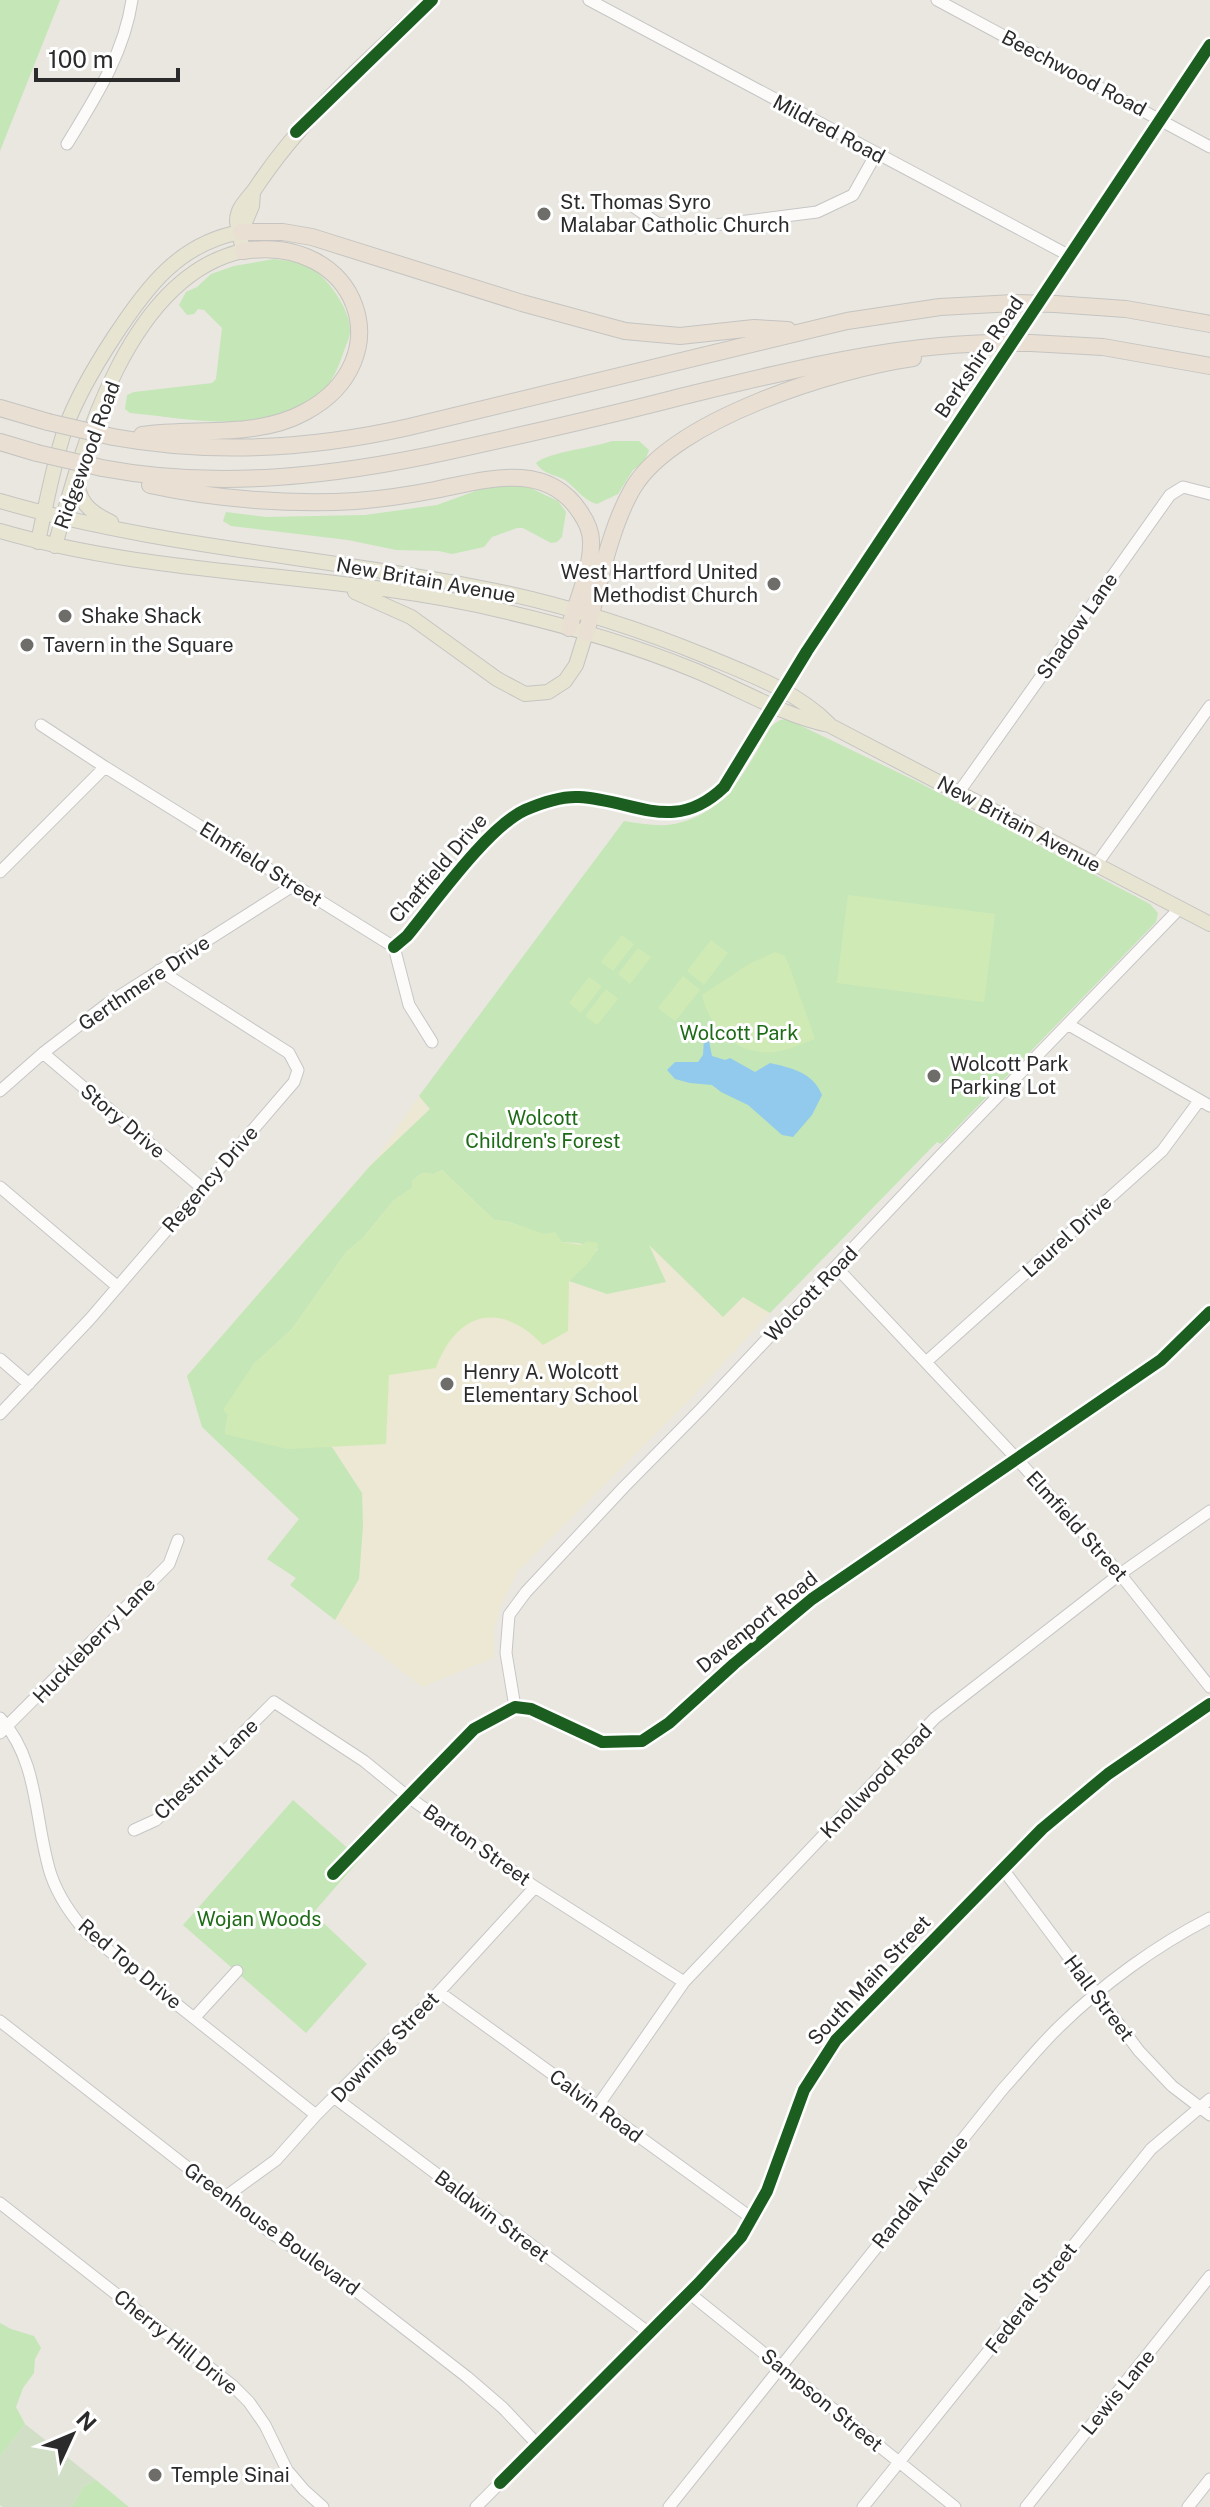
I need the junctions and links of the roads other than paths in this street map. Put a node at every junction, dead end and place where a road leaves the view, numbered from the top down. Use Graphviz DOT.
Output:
graph roads {
  1 [pos="132,0"];
  2 [pos="432,0"];
  3 [pos="589,0"];
  4 [pos="937,0"];
  5 [pos="1210,45"];
  6 [pos="1160,120"];
  7 [pos="67,144"];
  8 [pos="1210,147"];
  9 [pos="876,154"];
  10 [pos="634,207"];
  11 [pos="241,232"];
  12 [pos="243,251"];
  13 [pos="1070,256"];
  14 [pos="1210,324"];
  15 [pos="801,332"];
  16 [pos="969,343"];
  17 [pos="1210,366"];
  18 [pos="0,408"];
  19 [pos="118,437"];
  20 [pos="0,442"];
  21 [pos="78,467"];
  22 [pos="109,469"];
  23 [pos="1210,494"];
  24 [pos="0,501"];
  25 [pos="44,514"];
  26 [pos="62,518"];
  27 [pos="0,531"];
  28 [pos="134,531"];
  29 [pos="38,542"];
  30 [pos="55,546"];
  31 [pos="328,582"];
  32 [pos="580,622"];
  33 [pos="781,691"];
  34 [pos="773,704"];
  35 [pos="1210,706"];
  36 [pos="41,725"];
  37 [pos="829,725"];
  38 [pos="105,767"];
  39 [pos="959,792"];
  40 [pos="1096,865"];
  41 [pos="0,872"];
  42 [pos="294,885"];
  43 [pos="1180,908"];
  44 [pos="1210,924"];
  45 [pos="394,947"];
  46 [pos="159,970"];
  47 [pos="1069,1025"];
  48 [pos="432,1042"];
  49 [pos="43,1053"];
  50 [pos="0,1091"];
  51 [pos="1204,1104"];
  52 [pos="0,1187"];
  53 [pos="202,1188"];
  54 [pos="837,1268"];
  55 [pos="118,1287"];
  56 [pos="1210,1312"];
  57 [pos="0,1359"];
  58 [pos="926,1362"];
  59 [pos="29,1384"];
  60 [pos="0,1414"];
  61 [pos="1017,1459"];
  62 [pos="1210,1511"];
  63 [pos="178,1540"];
  64 [pos="1120,1574"];
  65 [pos="1210,1687"];
  66 [pos="274,1702"];
  67 [pos="1210,1704"];
  68 [pos="515,1707"];
  69 [pos="3,1726"];
  70 [pos="407,1796"];
  71 [pos="134,1830"];
  72 [pos="1002,1868"];
  73 [pos="333,1874"];
  74 [pos="535,1887"];
  75 [pos="1210,1918"];
  76 [pos="237,1971"];
  77 [pos="684,1982"];
  78 [pos="439,1992"];
  79 [pos="1096,1994"];
  80 [pos="195,2017"];
  81 [pos="0,2021"];
  82 [pos="335,2098"];
  83 [pos="1210,2099"];
  84 [pos="597,2107"];
  85 [pos="1200,2107"];
  86 [pos="316,2115"];
  87 [pos="1210,2115"];
  88 [pos="225,2197"];
  89 [pos="0,2203"];
  90 [pos="753,2219"];
  91 [pos="1210,2276"];
  92 [pos="689,2293"];
  93 [pos="649,2333"];
  94 [pos="781,2367"];
  95 [pos="538,2445"];
  96 [pos="900,2463"];
  97 [pos="1210,2479"];
  98 [pos="323,2507"];
  99 [pos="476,2507"];
  100 [pos="669,2507"];
  101 [pos="863,2507"];
  102 [pos="955,2507"];
  103 [pos="1026,2507"];
  104 [pos="1188,2507"];
  1 -- 7 [label="street"];
  2 -- 11 [label="main road"];
  3 -- 9 [label="street, Mildred Road"];
  4 -- 6 [label="street, Beechwood Road"];
  5 -- 6 [label="street, Berkshire Road"];
  6 -- 8 [label="street, Beechwood Road"];
  6 -- 13 [label="street, Berkshire Road"];
  9 -- 10 [label="street"];
  9 -- 13 [label="street, Mildred Road"];
  11 -- 12 [label="main road"];
  11 -- 15 [label="highway"];
  11 -- 25 [label="main road, Ridgewood Road"];
  12 -- 19 [label="highway"];
  12 -- 21 [label="main road, Ridgewood Road"];
  13 -- 33 [label="street, Berkshire Road"];
  14 -- 15 [label="highway, bridge"];
  15 -- 19 [label="highway"];
  16 -- 17 [label="highway, bridge"];
  16 -- 22 [label="highway"];
  16 -- 32 [label="highway"];
  18 -- 19 [label="highway, bridge"];
  20 -- 22 [label="highway, bridge"];
  21 -- 26 [label="main road, Ridgewood Road"];
  21 -- 28 [label="main road"];
  22 -- 32 [label="highway"];
  23 -- 39 [label="street, Shadow Lane"];
  24 -- 25 [label="main road, New Britain Avenue"];
  25 -- 26 [label="main road, New Britain Avenue"];
  25 -- 29 [label="main road, Ridgewood Road"];
  26 -- 28 [label="main road, New Britain Avenue"];
  26 -- 30 [label="main road, Ridgewood Road"];
  27 -- 29 [label="main road, New Britain Avenue"];
  28 -- 32 [label="main road, New Britain Avenue"];
  29 -- 30 [label="main road, New Britain Avenue"];
  30 -- 31 [label="main road, New Britain Avenue"];
  31 -- 32 [label="main road, New Britain Avenue"];
  31 -- 32 [label="main road"];
  32 -- 33 [label="main road, New Britain Avenue"];
  32 -- 34 [label="main road, New Britain Avenue"];
  33 -- 34 [label="street, Chatfield Drive"];
  33 -- 37 [label="main road, New Britain Avenue"];
  34 -- 37 [label="main road, New Britain Avenue"];
  34 -- 45 [label="street, Chatfield Drive"];
  35 -- 40 [label="street"];
  36 -- 38 [label="street, Elmfield Street"];
  37 -- 39 [label="main road, New Britain Avenue"];
  38 -- 41 [label="street"];
  38 -- 42 [label="street, Elmfield Street"];
  39 -- 40 [label="main road, New Britain Avenue"];
  40 -- 43 [label="main road, New Britain Avenue"];
  42 -- 45 [label="street, Elmfield Street"];
  42 -- 46 [label="street, Gerthmere Drive"];
  43 -- 44 [label="main road, New Britain Avenue"];
  43 -- 47 [label="street, Wolcott Road"];
  45 -- 48 [label="street"];
  46 -- 49 [label="street, Gerthmere Drive"];
  46 -- 53 [label="street, Regency Drive"];
  47 -- 51 [label="street"];
  47 -- 54 [label="street, Wolcott Road"];
  49 -- 50 [label="street, Gerthmere Drive"];
  49 -- 53 [label="street, Story Drive"];
  51 -- 58 [label="street, Laurel Drive"];
  52 -- 55 [label="street"];
  53 -- 55 [label="street, Regency Drive"];
  54 -- 58 [label="street, Elmfield Street"];
  54 -- 68 [label="street, Wolcott Road"];
  55 -- 59 [label="street, Regency Drive"];
  56 -- 61 [label="street, Davenport Road"];
  57 -- 59 [label="street"];
  58 -- 61 [label="street, Elmfield Street"];
  59 -- 60 [label="street, Regency Drive"];
  61 -- 64 [label="street, Elmfield Street"];
  61 -- 68 [label="street, Davenport Road"];
  62 -- 64 [label="street, Knollwood Road"];
  63 -- 69 [label="street, Huckleberry Lane"];
  64 -- 65 [label="street, Elmfield Street"];
  64 -- 77 [label="street, Knollwood Road"];
  66 -- 70 [label="street, Barton Street"];
  66 -- 71 [label="street, Chestnut Lane"];
  67 -- 72 [label="street, South Main Street"];
  68 -- 70 [label="street"];
  69 -- 80 [label="street, Red Top Drive"];
  70 -- 73 [label="street"];
  70 -- 74 [label="street, Barton Street"];
  72 -- 79 [label="street, Hall Street"];
  72 -- 90 [label="street, South Main Street"];
  74 -- 77 [label="street, Barton Street"];
  74 -- 78 [label="street, Downing Street"];
  75 -- 79 [label="street, Randal Avenue"];
  76 -- 80 [label="street"];
  77 -- 84 [label="street, Knollwood Road"];
  78 -- 82 [label="street, Downing Street"];
  78 -- 84 [label="street, Calvin Road"];
  79 -- 85 [label="street, Hall Street"];
  79 -- 94 [label="street, Randal Avenue"];
  80 -- 86 [label="street, Red Top Drive"];
  81 -- 88 [label="street, Greenhouse Boulevard"];
  82 -- 86 [label="street, Downing Street"];
  82 -- 93 [label="street, Baldwin Street"];
  83 -- 85 [label="street, Federal Street"];
  84 -- 90 [label="street, Calvin Road"];
  85 -- 87 [label="street, Hall Street"];
  85 -- 96 [label="street, Federal Street"];
  86 -- 88 [label="street, Downing Street"];
  88 -- 95 [label="street, Greenhouse Boulevard"];
  89 -- 98 [label="street, Cherry Hill Drive"];
  90 -- 92 [label="street, South Main Street"];
  91 -- 103 [label="street, Lewis Lane"];
  92 -- 93 [label="street, South Main Street"];
  92 -- 94 [label="street, Sampson Street"];
  93 -- 95 [label="street, South Main Street"];
  94 -- 96 [label="street, Sampson Street"];
  94 -- 100 [label="street, Randal Avenue"];
  95 -- 99 [label="street, South Main Street"];
  96 -- 101 [label="street, Federal Street"];
  96 -- 102 [label="street, Sampson Street"];
  97 -- 104 [label="street"];
}
